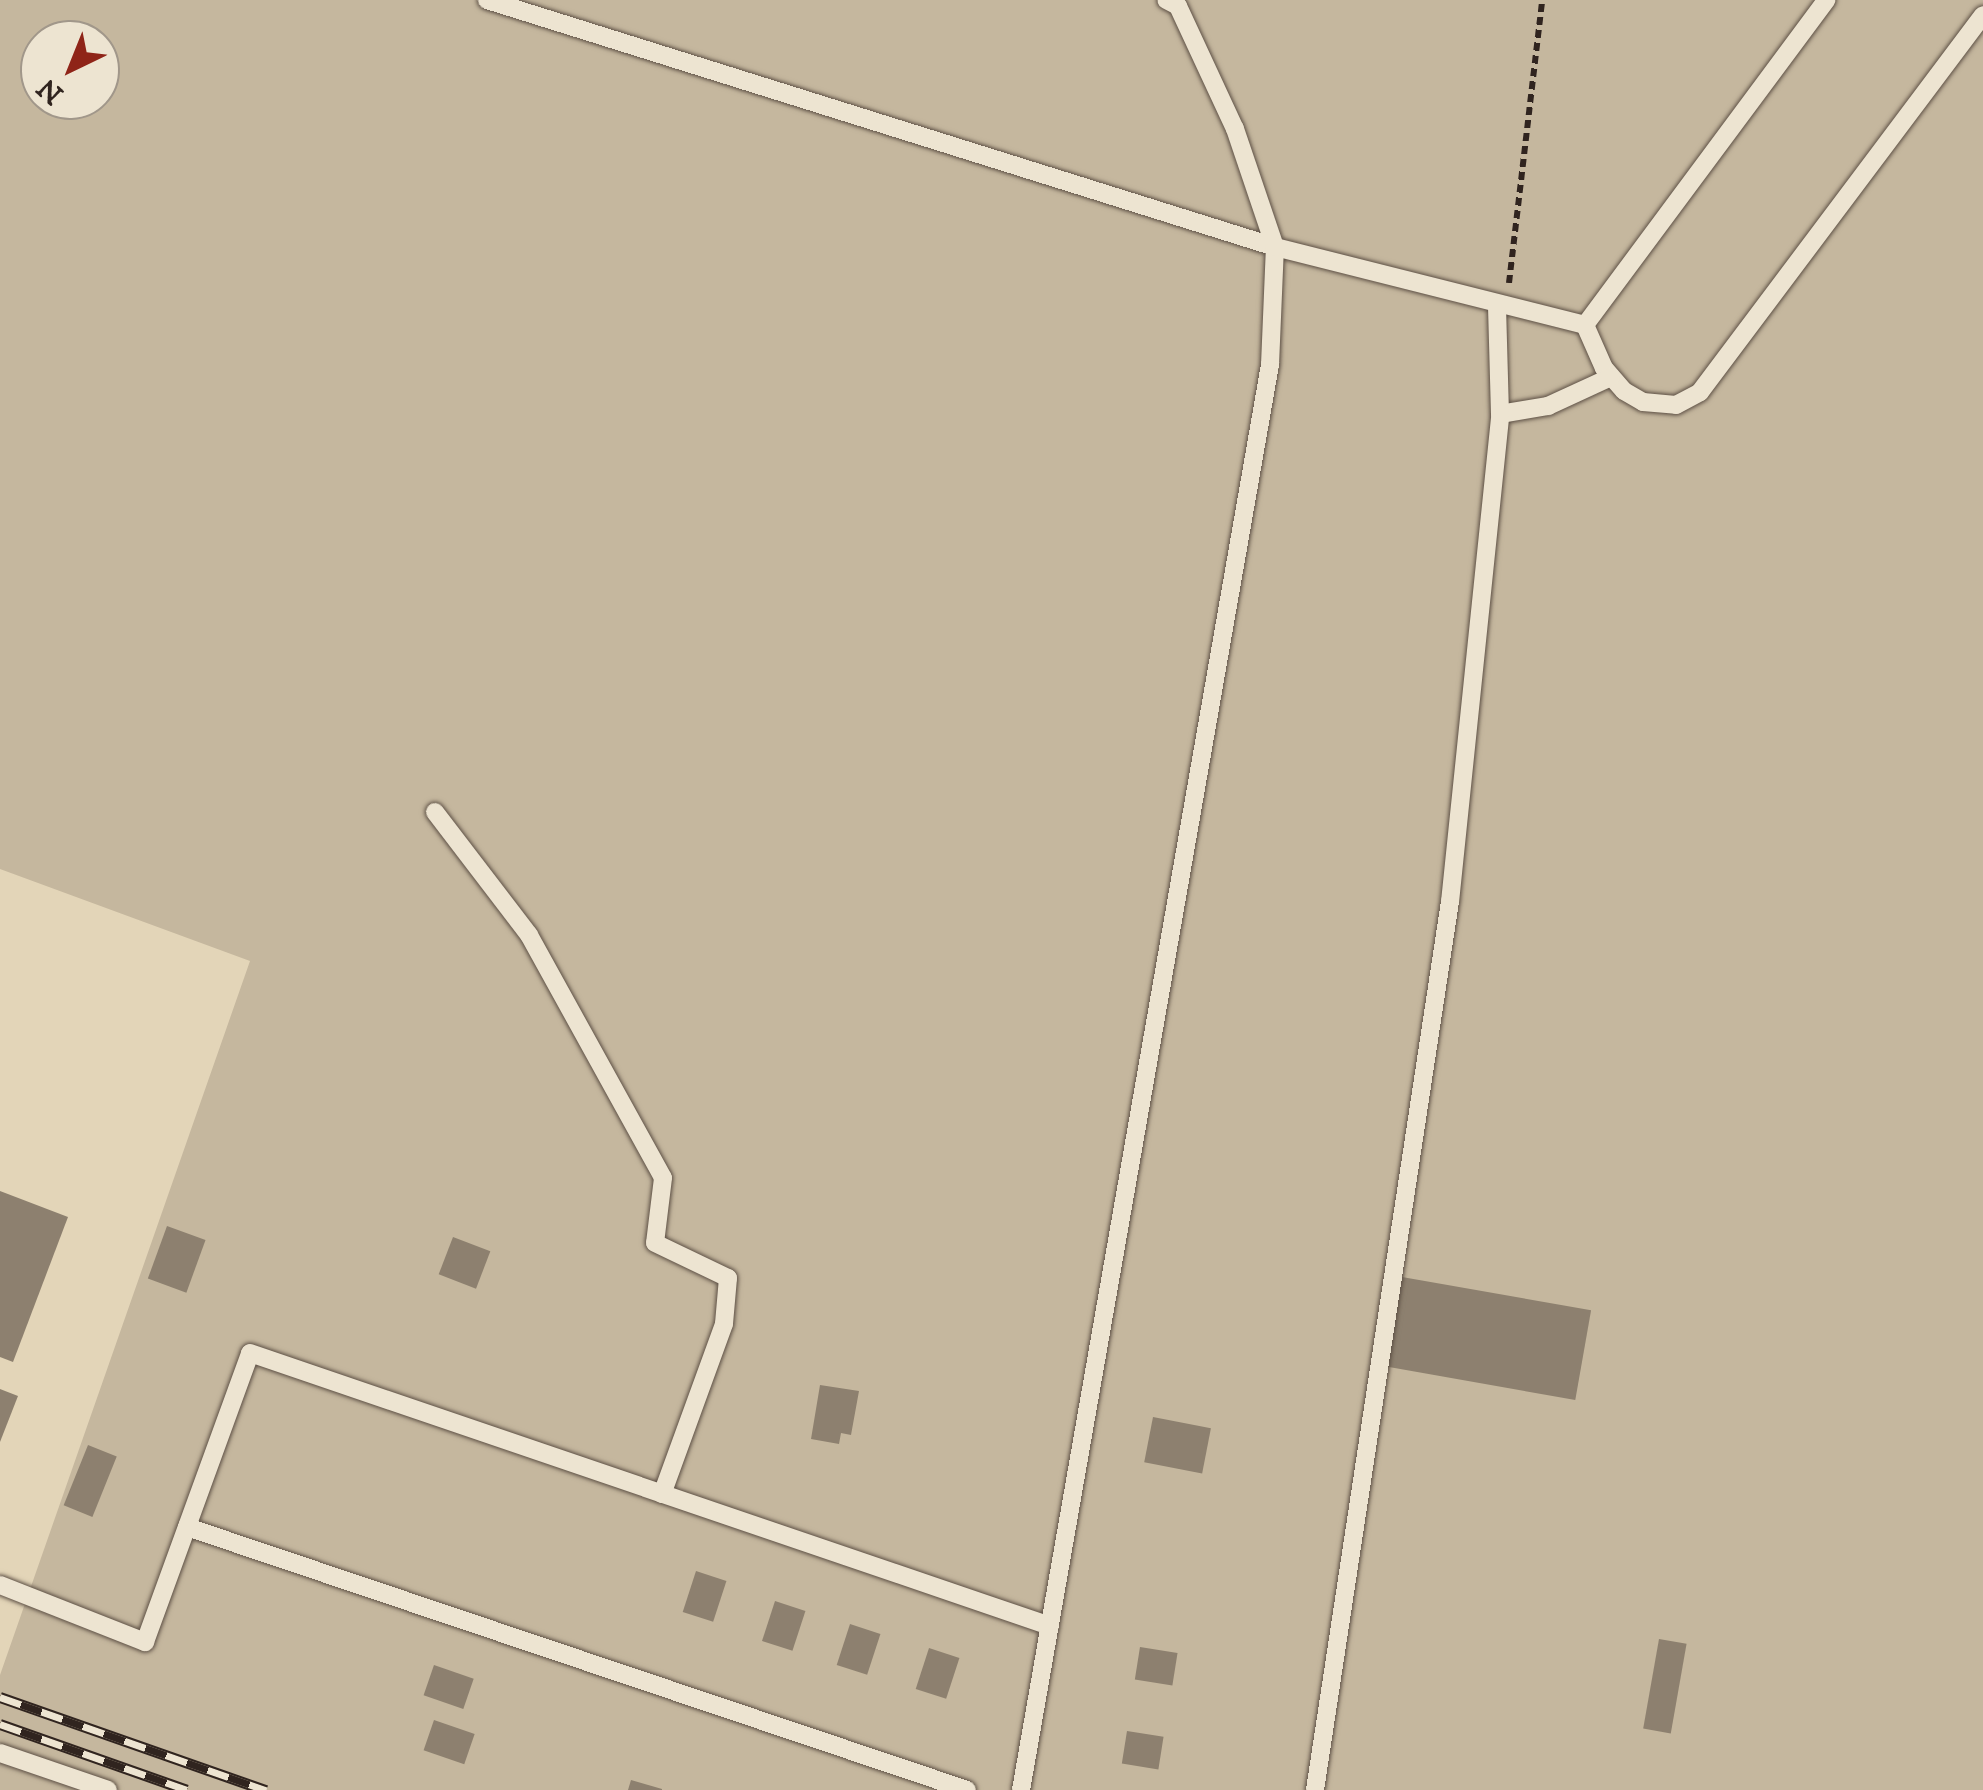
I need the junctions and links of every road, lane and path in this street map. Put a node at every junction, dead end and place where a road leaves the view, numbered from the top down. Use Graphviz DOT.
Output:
graph roads {
  1 [pos="487,0"];
  2 [pos="1166,0"];
  3 [pos="1542,0"];
  4 [pos="1826,0"];
  5 [pos="1983,14"];
  6 [pos="1275,247"];
  7 [pos="1502,308"];
  8 [pos="1585,324"];
  9 [pos="1611,377"];
  10 [pos="1500,414"];
  11 [pos="435,812"];
  12 [pos="662,1494"];
  13 [pos="187,1528"];
  14 [pos="0,1585"];
  15 [pos="1050,1626"];
  16 [pos="2,1760"];
  17 [pos="108,1790"];
  18 [pos="967,1790"];
  19 [pos="1020,1790"];
  20 [pos="1315,1790"];
  1 -- 6 [label="lane"];
  2 -- 6 [label="lane"];
  3 -- 7 [label="path"];
  4 -- 8 [label="lane"];
  5 -- 9 [label="lane"];
  6 -- 7 [label="lane"];
  6 -- 15 [label="lane"];
  7 -- 8 [label="lane"];
  7 -- 10 [label="lane"];
  8 -- 9 [label="lane"];
  9 -- 10 [label="lane"];
  10 -- 20 [label="lane"];
  11 -- 12 [label="lane"];
  12 -- 13 [label="lane"];
  12 -- 15 [label="lane"];
  13 -- 14 [label="lane"];
  13 -- 18 [label="lane"];
  15 -- 19 [label="lane"];
  16 -- 17 [label="lane"];
}
